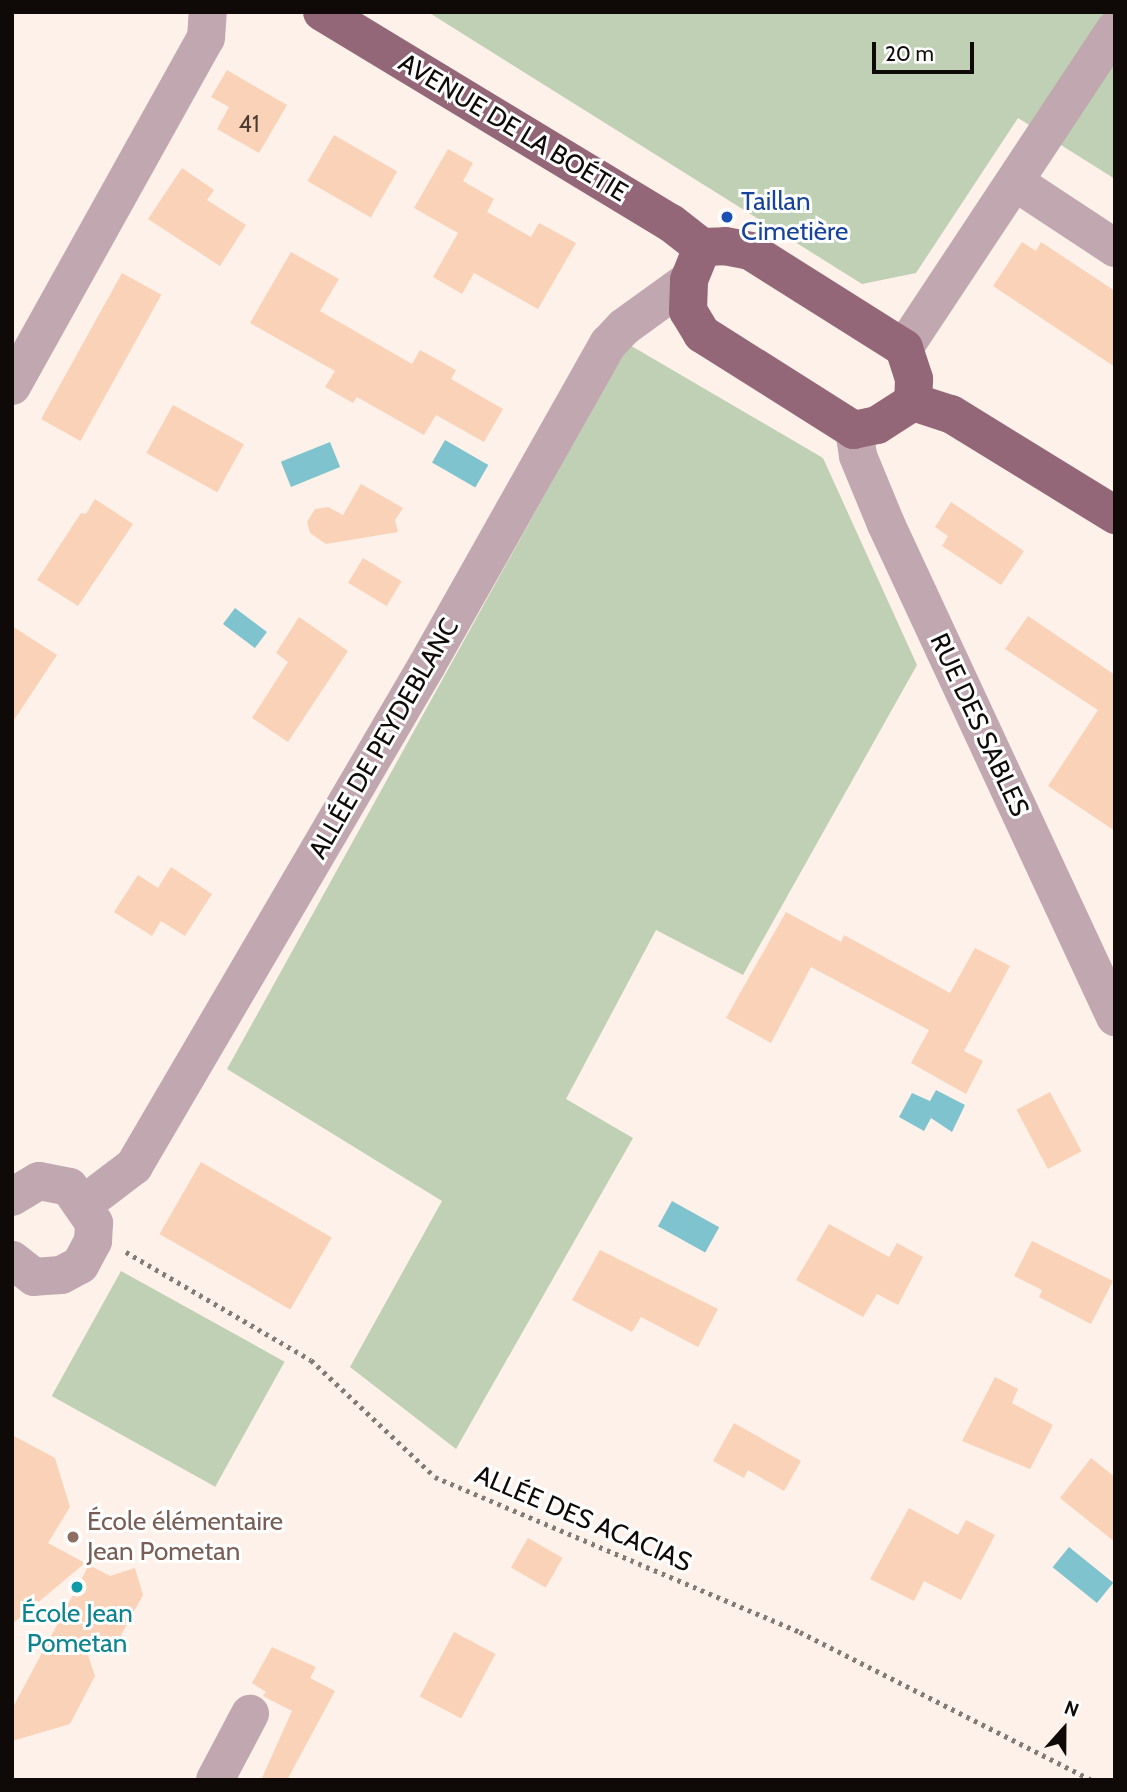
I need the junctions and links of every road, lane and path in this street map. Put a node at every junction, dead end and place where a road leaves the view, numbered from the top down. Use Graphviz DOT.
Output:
graph roads {
  1 [pos="208,12"];
  2 [pos="322,12"];
  3 [pos="1115,29"];
  4 [pos="1015,182"];
  5 [pos="1115,248"];
  6 [pos="695,264"];
  7 [pos="904,348"];
  8 [pos="12,386"];
  9 [pos="913,402"];
  10 [pos="854,430"];
  11 [pos="1115,515"];
  12 [pos="1115,1017"];
  13 [pos="12,1197"];
  14 [pos="84,1204"];
  15 [pos="93,1241"];
  16 [pos="12,1260"];
  17 [pos="250,1714"];
  18 [pos="215,1780"];
  19 [pos="1092,1780"];
  1 -- 8 [label="street"];
  2 -- 6 [label="main road, AVENUE DE LA BOÉTIE"];
  3 -- 4 [label="street"];
  4 -- 5 [label="street"];
  4 -- 7 [label="street"];
  6 -- 7 [label="main road"];
  6 -- 10 [label="main road"];
  6 -- 14 [label="street, ALLÉE DE PEYDEBLANC"];
  7 -- 9 [label="main road"];
  9 -- 10 [label="main road"];
  9 -- 11 [label="main road"];
  10 -- 12 [label="street, RUE DES SABLES"];
  13 -- 14 [label="street"];
  14 -- 15 [label="street"];
  15 -- 16 [label="street"];
  15 -- 19 [label="path, ALLÉE DES ACACIAS"];
  17 -- 18 [label="street"];
}
